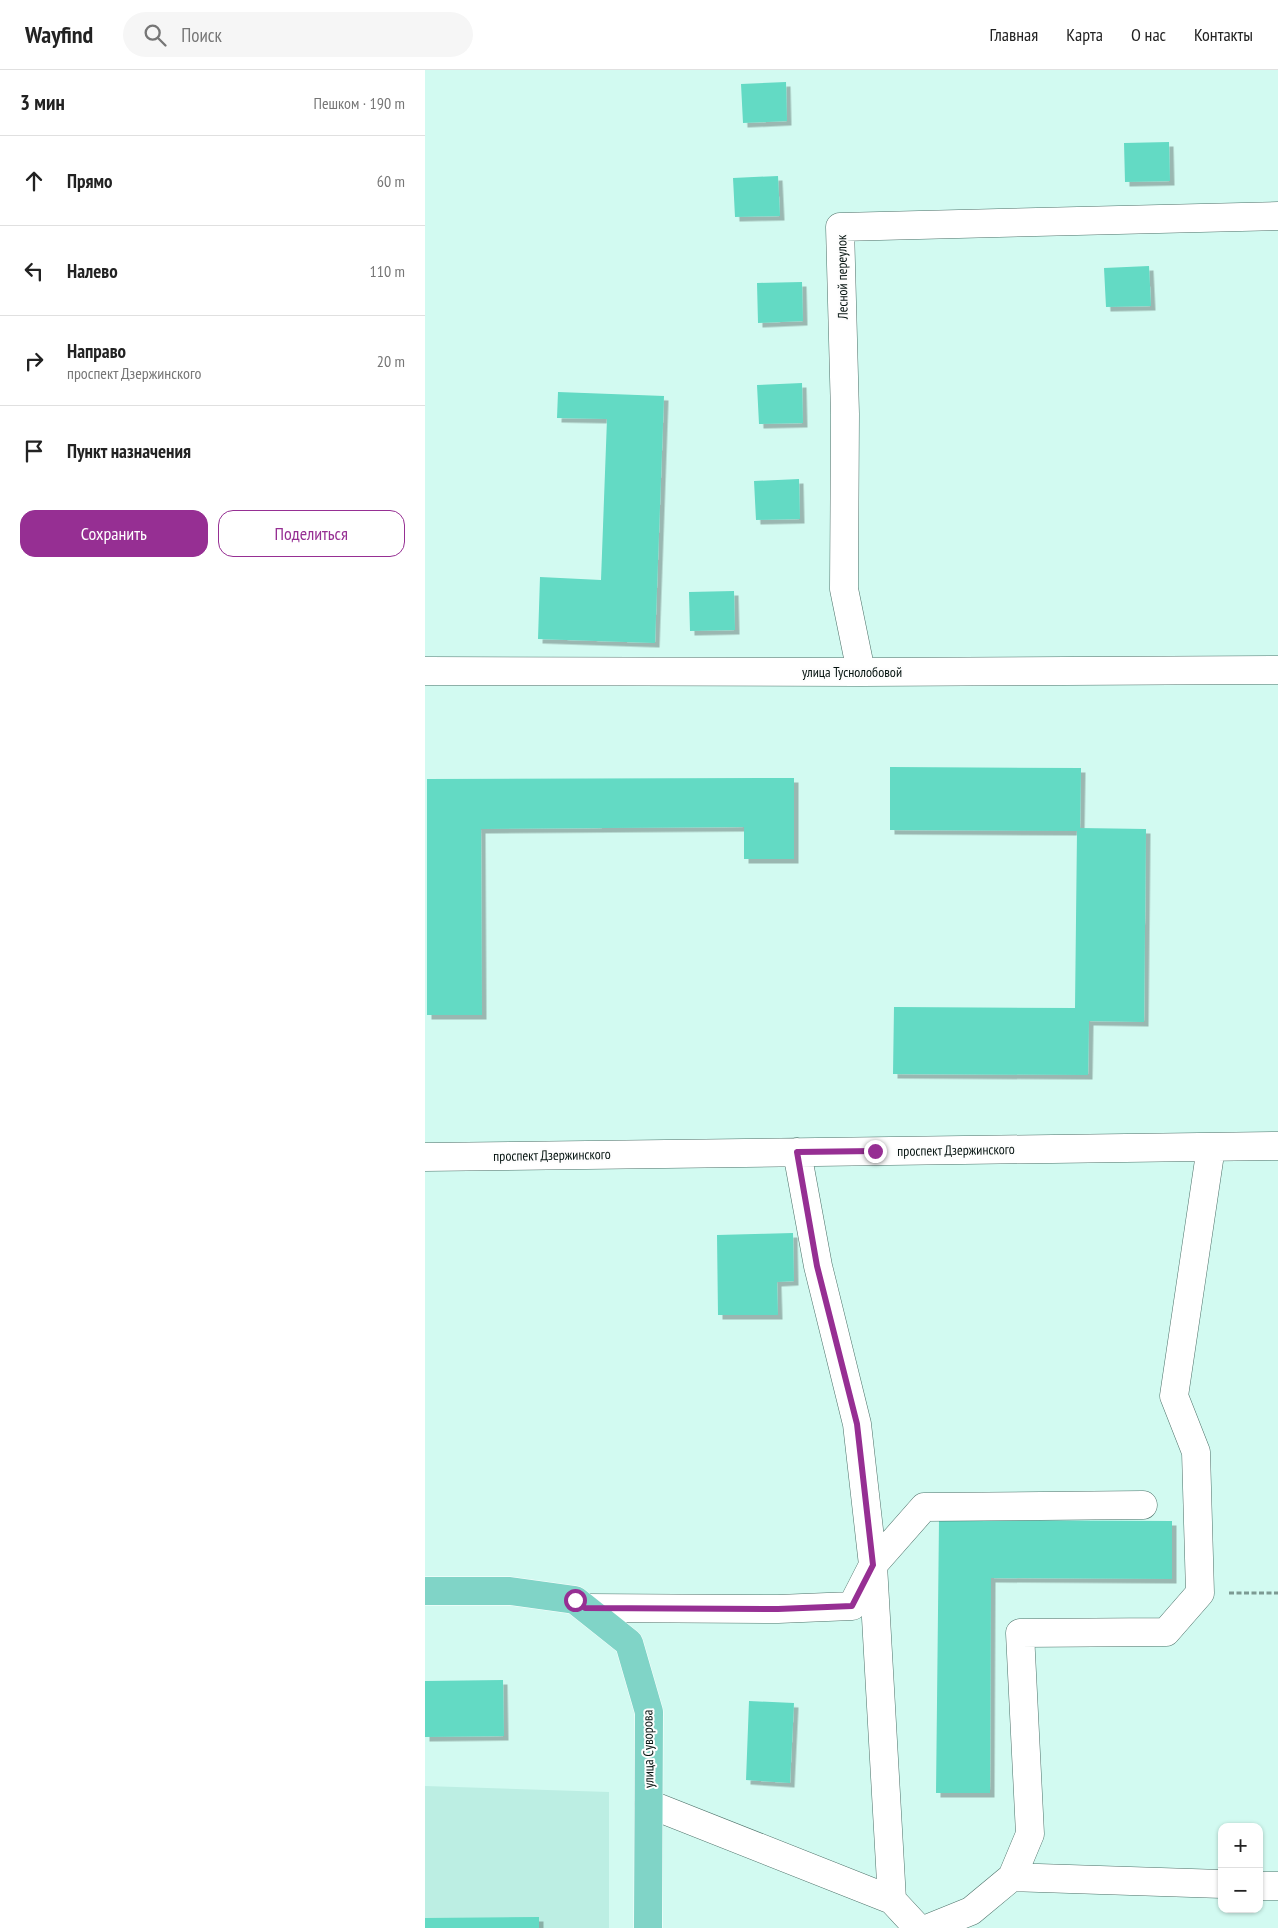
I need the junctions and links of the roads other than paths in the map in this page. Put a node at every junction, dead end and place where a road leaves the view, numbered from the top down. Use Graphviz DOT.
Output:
graph roads {
  1 [pos="1278,216"];
  2 [pos="1278,670"];
  3 [pos="425,671"];
  4 [pos="861,672"];
  5 [pos="1278,1146"];
  6 [pos="1211,1147"];
  7 [pos="797,1152"];
  8 [pos="425,1156"];
  9 [pos="1143,1506"];
  10 [pos="873,1565"];
  11 [pos="425,1591"];
  12 [pos="585,1608"];
  13 [pos="649,1804"];
  14 [pos="1012,1877"];
  15 [pos="1218,1884"];
  16 [pos="1263,1886"];
  17 [pos="1278,1886"];
  18 [pos="892,1900"];
  19 [pos="648,1928"];
  20 [pos="918,1928"];
  21 [pos="929,1928"];
  1 -- 4 [label="street, Лесной переулок"];
  2 -- 4 [label="street, улица Туснолобовой"];
  3 -- 4 [label="street, улица Туснолобовой"];
  5 -- 6 [label="street, проспект Дзержинского"];
  6 -- 7 [label="street, проспект Дзержинского"];
  6 -- 14 [label="street"];
  7 -- 8 [label="street, проспект Дзержинского"];
  7 -- 10 [label="street"];
  9 -- 10 [label="street"];
  10 -- 12 [label="street"];
  10 -- 18 [label="street"];
  11 -- 12 [label="main road, улица Суворова"];
  12 -- 13 [label="main road, улица Суворова"];
  13 -- 18 [label="street"];
  13 -- 19 [label="main road, улица Суворова"];
  14 -- 15 [label="street"];
  14 -- 21 [label="street"];
  16 -- 17 [label="street"];
  18 -- 20 [label="street"];
}
